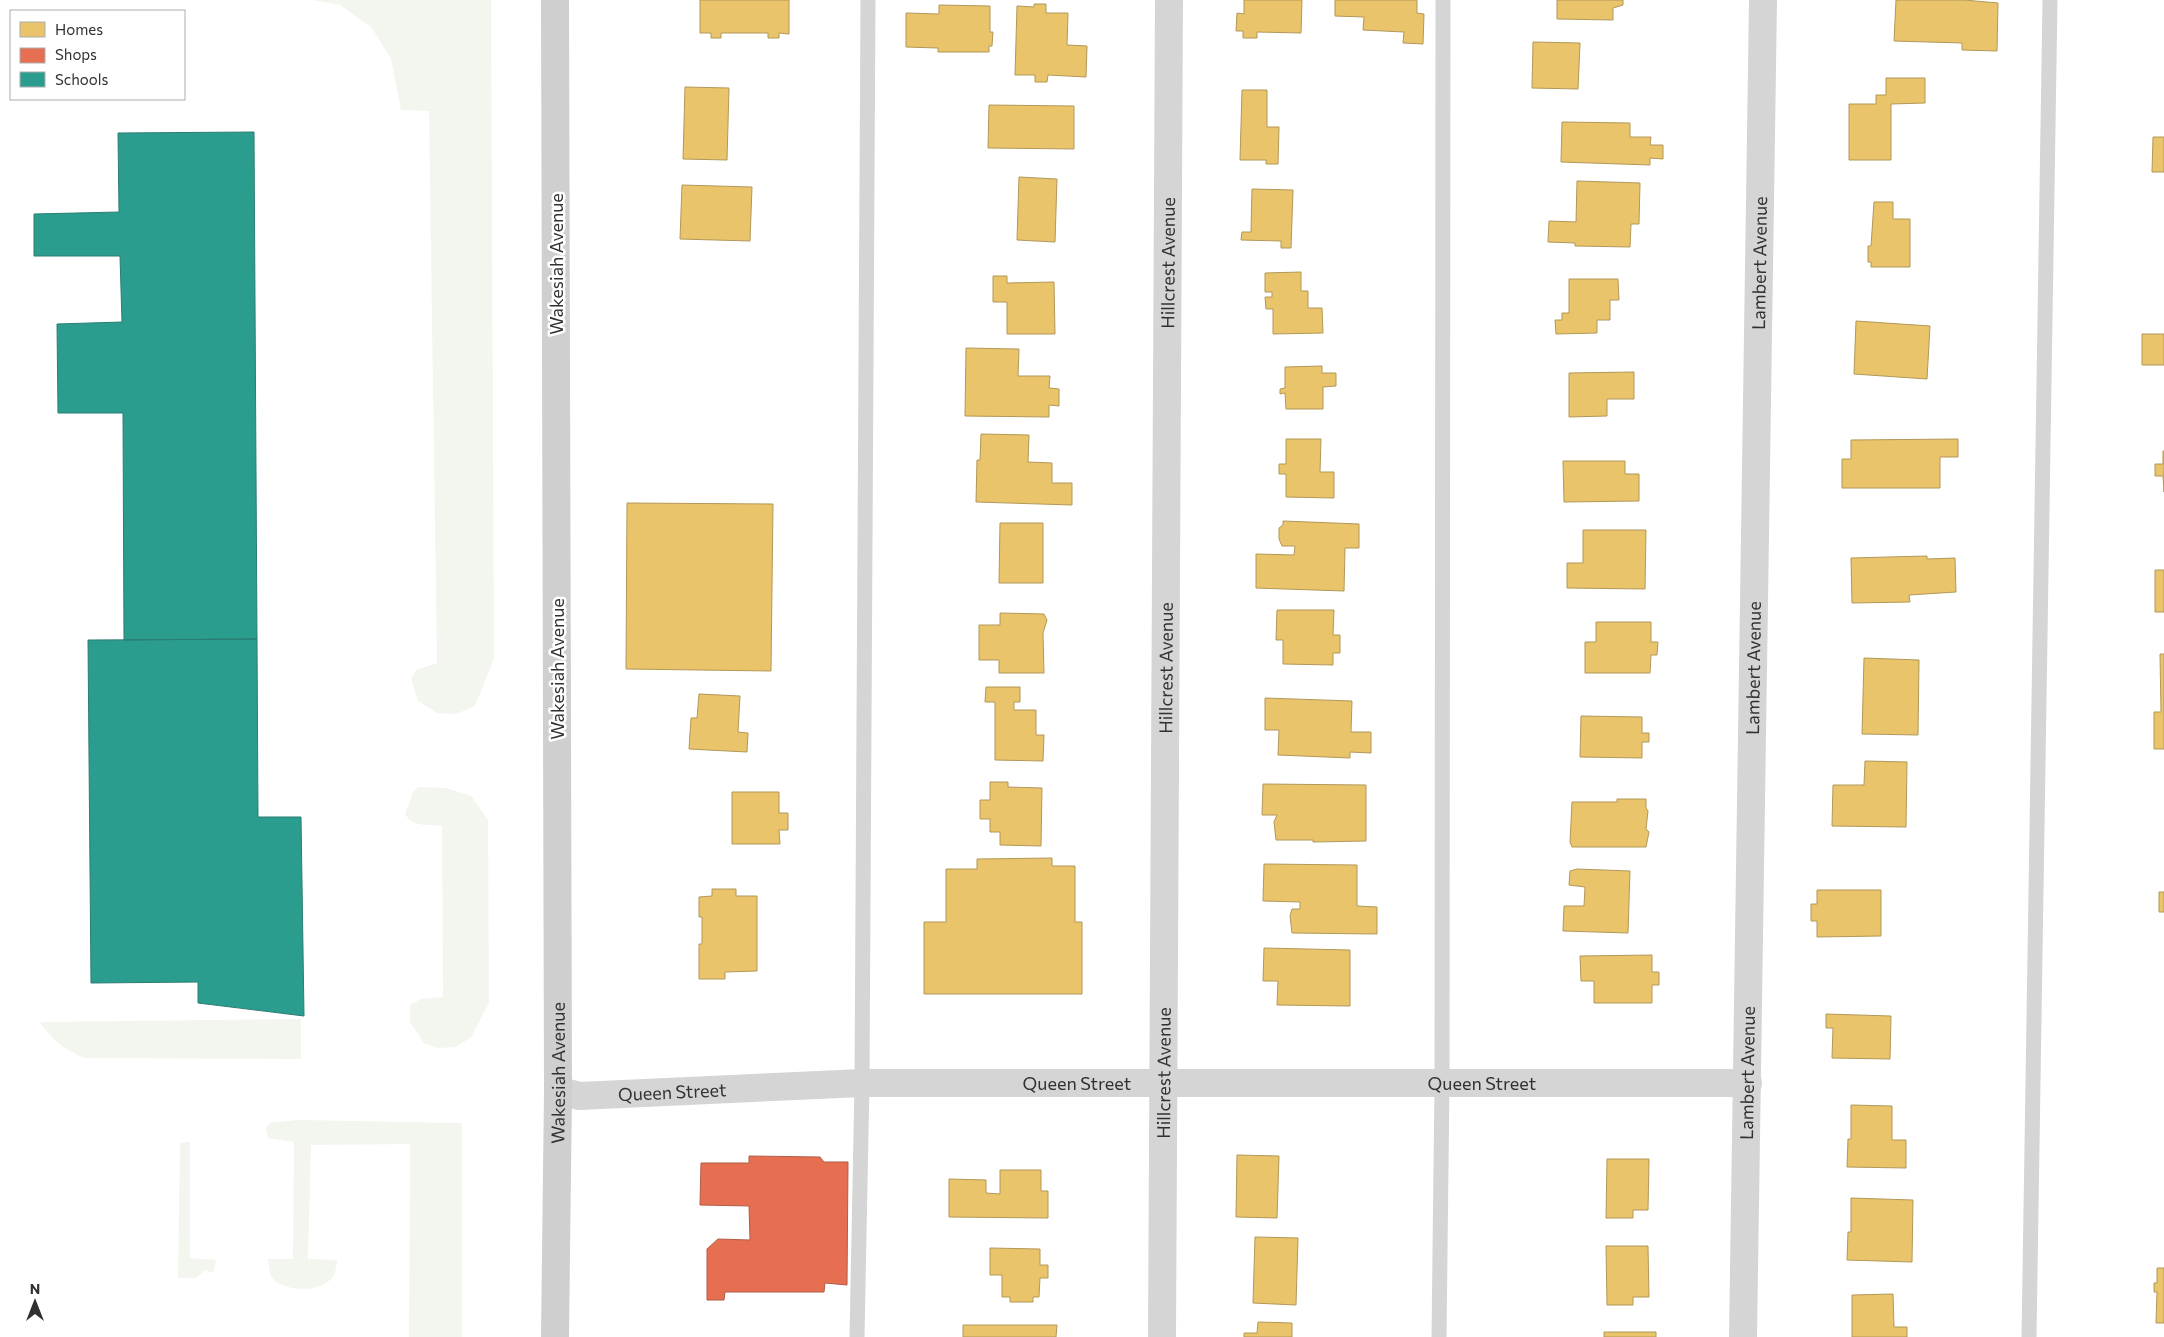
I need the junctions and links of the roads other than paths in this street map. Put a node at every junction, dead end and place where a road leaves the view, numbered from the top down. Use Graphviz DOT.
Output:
graph roads {
  1 [pos="555,0"];
  2 [pos="868,0"];
  3 [pos="1169,0"];
  4 [pos="1443,0"];
  5 [pos="1763,0"];
  6 [pos="2050,0"];
  7 [pos="862,1083"];
  8 [pos="1165,1083"];
  9 [pos="1442,1083"];
  10 [pos="1748,1083"];
  11 [pos="558,1090"];
  12 [pos="555,1337"];
  13 [pos="858,1337"];
  14 [pos="1162,1337"];
  15 [pos="1439,1337"];
  16 [pos="1743,1337"];
  17 [pos="2030,1337"];
  1 -- 11 [label="main road, Wakesiah Avenue"];
  2 -- 7 [label="lane"];
  3 -- 8 [label="street, Hillcrest Avenue"];
  4 -- 9 [label="lane"];
  5 -- 10 [label="street, Lambert Avenue"];
  6 -- 17 [label="lane"];
  7 -- 8 [label="street, Queen Street"];
  7 -- 11 [label="street, Queen Street"];
  7 -- 13 [label="lane"];
  8 -- 9 [label="street, Queen Street"];
  8 -- 14 [label="street, Hillcrest Avenue"];
  9 -- 10 [label="street, Queen Street"];
  9 -- 15 [label="lane"];
  10 -- 16 [label="street, Lambert Avenue"];
  11 -- 12 [label="main road, Wakesiah Avenue"];
}
